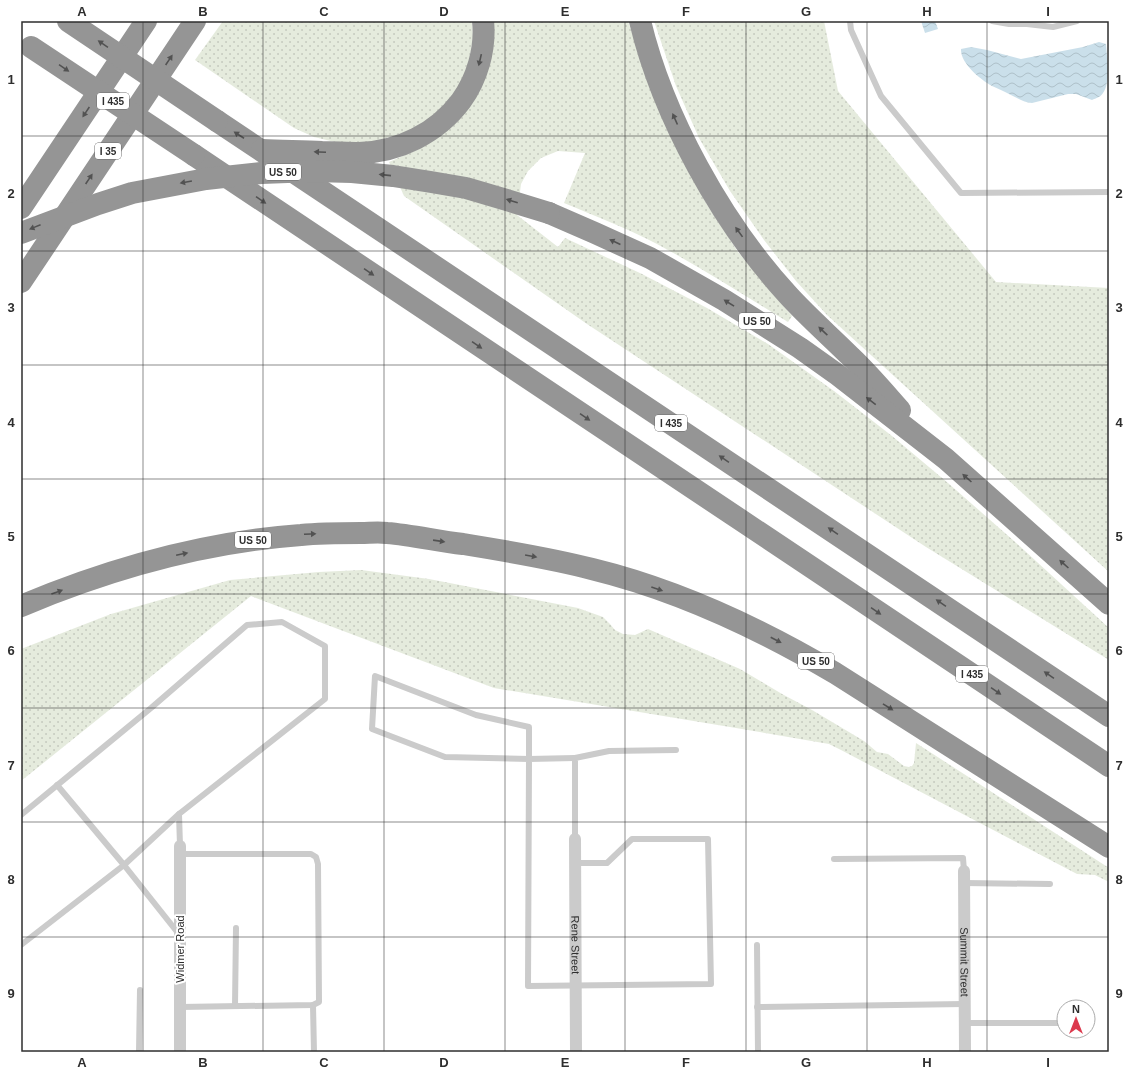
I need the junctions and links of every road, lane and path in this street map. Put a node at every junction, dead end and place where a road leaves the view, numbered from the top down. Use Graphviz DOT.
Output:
graph roads {
  1 [pos="68,21"];
  2 [pos="146,21"];
  3 [pos="195,21"];
  4 [pos="483,21"];
  5 [pos="640,21"];
  6 [pos="850,21"];
  7 [pos="992,21"];
  8 [pos="1077,21"];
  9 [pos="1029,23"];
  10 [pos="26,43"];
  11 [pos="261,150"];
  12 [pos="29,191"];
  13 [pos="1109,192"];
  14 [pos="21,208"];
  15 [pos="21,233"];
  16 [pos="21,282"];
  17 [pos="946,459"];
  18 [pos="1101,597"];
  19 [pos="21,606"];
  20 [pos="1109,716"];
  21 [pos="676,750"];
  22 [pos="575,758"];
  23 [pos="530,759"];
  24 [pos="1104,763"];
  25 [pos="57,785"];
  26 [pos="179,814"];
  27 [pos="21,815"];
  28 [pos="575,839"];
  29 [pos="1107,846"];
  30 [pos="180,850"];
  31 [pos="834,859"];
  32 [pos="575,863"];
  33 [pos="124,865"];
  34 [pos="964,877"];
  35 [pos="1050,884"];
  36 [pos="236,928"];
  37 [pos="180,935"];
  38 [pos="21,945"];
  39 [pos="757,945"];
  40 [pos="576,985"];
  41 [pos="140,990"];
  42 [pos="964,1004"];
  43 [pos="313,1005"];
  44 [pos="235,1006"];
  45 [pos="180,1007"];
  46 [pos="757,1007"];
  47 [pos="964,1023"];
  48 [pos="1056,1023"];
  49 [pos="140,1052"];
  50 [pos="180,1052"];
  51 [pos="314,1052"];
  52 [pos="576,1052"];
  53 [pos="758,1052"];
  54 [pos="965,1052"];
  11 -- 1 [label="highway, I 435, one-way, bridge"];
  2 -- 12 [label="highway, one-way"];
  16 -- 3 [label="highway, I 35, one-way"];
  4 -- 11 [label="highway, one-way"];
  17 -- 5 [label="highway, one-way"];
  6 -- 13 [label="lane"];
  7 -- 9 [label="lane"];
  8 -- 9 [label="lane"];
  10 -- 24 [label="highway, I 435, one-way, bridge"];
  20 -- 11 [label="highway, I 435, one-way"];
  12 -- 14 [label="highway"];
  17 -- 15 [label="highway, US 50, one-way, bridge"];
  18 -- 17 [label="highway, US 50, one-way"];
  19 -- 29 [label="highway, US 50, one-way"];
  21 -- 22 [label="lane"];
  22 -- 23 [label="lane"];
  22 -- 28 [label="lane"];
  23 -- 23 [label="lane"];
  23 -- 40 [label="lane"];
  25 -- 26 [label="lane"];
  25 -- 27 [label="lane"];
  25 -- 33 [label="lane"];
  26 -- 30 [label="lane"];
  26 -- 33 [label="lane"];
  28 -- 32 [label="street, Rene Street"];
  30 -- 37 [label="street, Widmer Road"];
  30 -- 43 [label="lane"];
  31 -- 34 [label="lane"];
  32 -- 40 [label="street, Rene Street"];
  32 -- 40 [label="lane"];
  33 -- 37 [label="lane"];
  33 -- 38 [label="lane"];
  34 -- 35 [label="lane"];
  34 -- 42 [label="street, Summit Street"];
  36 -- 44 [label="lane"];
  37 -- 45 [label="street, Widmer Road"];
  39 -- 46 [label="lane"];
  40 -- 52 [label="street, Rene Street"];
  41 -- 49 [label="lane"];
  42 -- 46 [label="lane"];
  42 -- 47 [label="street, Summit Street"];
  43 -- 44 [label="lane"];
  43 -- 51 [label="lane"];
  44 -- 45 [label="lane"];
  45 -- 50 [label="street, Widmer Road"];
  46 -- 53 [label="lane"];
  47 -- 48 [label="lane"];
  47 -- 54 [label="street, Summit Street"];
}
